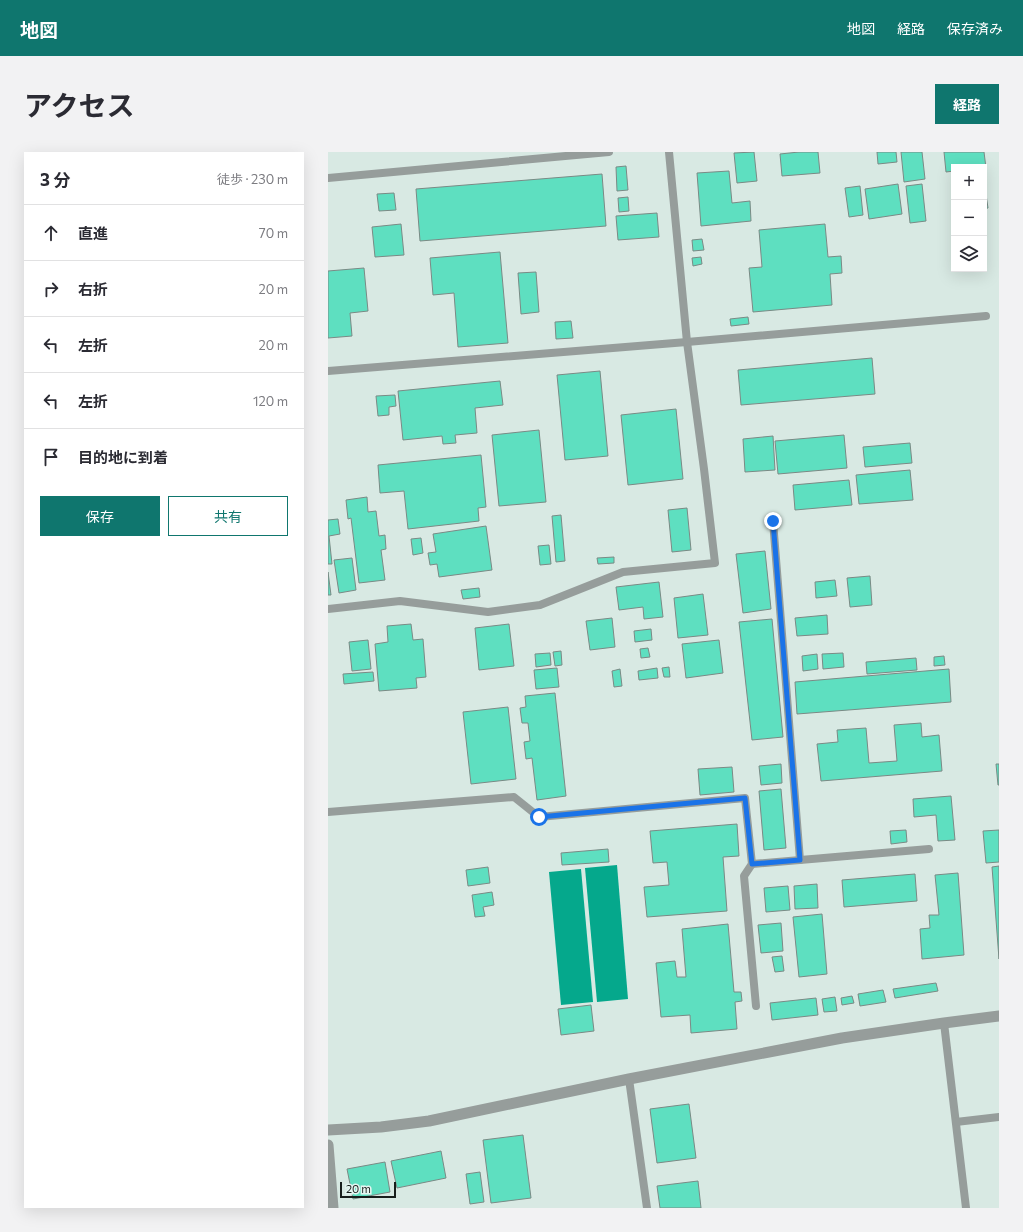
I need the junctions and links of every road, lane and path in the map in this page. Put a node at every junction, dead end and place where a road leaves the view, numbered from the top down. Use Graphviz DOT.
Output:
graph roads {
  1 [pos="609,152"];
  2 [pos="670,152"];
  3 [pos="328,178"];
  4 [pos="986,316"];
  5 [pos="687,342"];
  6 [pos="328,372"];
  7 [pos="773,521"];
  8 [pos="328,609"];
  9 [pos="328,812"];
  10 [pos="930,849"];
  11 [pos="800,860"];
  12 [pos="752,864"];
  13 [pos="756,1006"];
  14 [pos="999,1016"];
  15 [pos="944,1023"];
  16 [pos="629,1079"];
  17 [pos="999,1117"];
  18 [pos="956,1122"];
  19 [pos="328,1130"];
  20 [pos="328,1145"];
  21 [pos="333,1208"];
  22 [pos="647,1208"];
  23 [pos="966,1208"];
  1 -- 3 [label="lane"];
  2 -- 5 [label="lane"];
  4 -- 5 [label="lane"];
  5 -- 6 [label="lane"];
  5 -- 8 [label="lane"];
  7 -- 11 [label="lane"];
  9 -- 12 [label="lane"];
  10 -- 11 [label="lane"];
  11 -- 12 [label="lane"];
  12 -- 13 [label="lane"];
  14 -- 15 [label="street"];
  15 -- 16 [label="street"];
  15 -- 18 [label="lane"];
  16 -- 19 [label="street"];
  16 -- 22 [label="lane"];
  17 -- 18 [label="lane"];
  18 -- 23 [label="lane"];
  20 -- 21 [label="street"];
}
